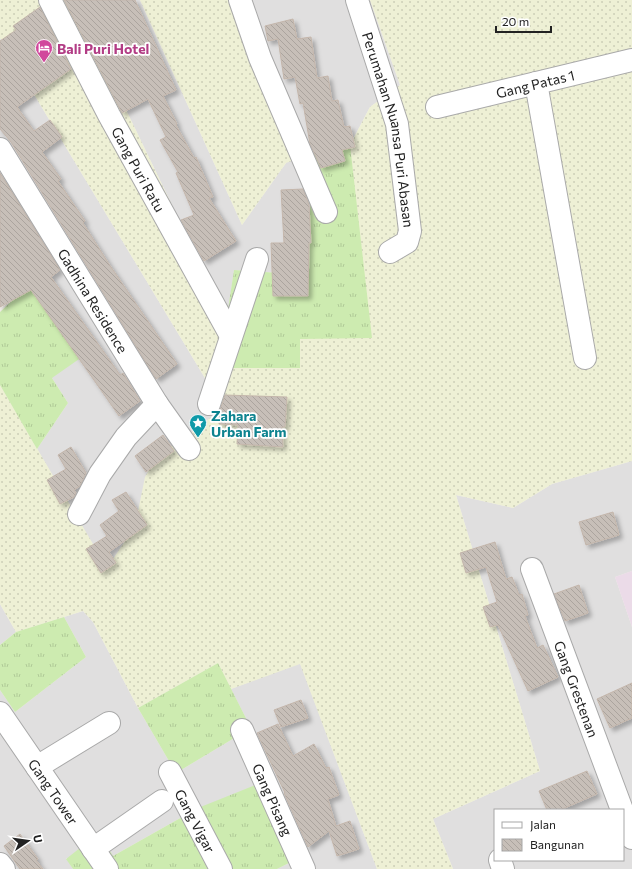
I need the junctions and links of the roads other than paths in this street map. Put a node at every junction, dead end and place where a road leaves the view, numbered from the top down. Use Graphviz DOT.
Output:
graph roads {
  1 [pos="50,0"];
  2 [pos="240,0"];
  3 [pos="357,0"];
  4 [pos="632,60"];
  5 [pos="536,83"];
  6 [pos="438,107"];
  7 [pos="0,149"];
  8 [pos="326,212"];
  9 [pos="390,252"];
  10 [pos="256,259"];
  11 [pos="231,336"];
  12 [pos="586,358"];
  13 [pos="157,404"];
  14 [pos="209,404"];
  15 [pos="189,449"];
  16 [pos="79,514"];
  17 [pos="532,569"];
  18 [pos="0,713"];
  19 [pos="109,724"];
  20 [pos="242,730"];
  21 [pos="37,767"];
  22 [pos="170,772"];
  23 [pos="162,801"];
  24 [pos="622,809"];
  25 [pos="624,817"];
  26 [pos="632,838"];
  27 [pos="94,849"];
  28 [pos="0,864"];
  29 [pos="4,869"];
  30 [pos="107,869"];
  31 [pos="221,869"];
  32 [pos="304,869"];
  1 -- 11 [label="street, Gang Puri Ratu"];
  2 -- 8 [label="street"];
  3 -- 9 [label="street, Perumahan Nuansa Puri Abasan"];
  4 -- 5 [label="street, Gang Patas 1"];
  5 -- 6 [label="street, Gang Patas 1"];
  5 -- 12 [label="street"];
  7 -- 13 [label="street, Gadhina Residence"];
  10 -- 11 [label="street"];
  11 -- 14 [label="street"];
  13 -- 15 [label="street, Gadhina Residence"];
  13 -- 16 [label="street"];
  17 -- 24 [label="street, Gang Grestenan"];
  18 -- 21 [label="street, Gang Tower"];
  19 -- 21 [label="street"];
  20 -- 32 [label="street, Gang Pisang"];
  21 -- 27 [label="street, Gang Tower"];
  22 -- 31 [label="street, Gang Vigar"];
  23 -- 27 [label="street"];
  25 -- 26 [label="street"];
  27 -- 30 [label="street, Gang Tower"];
  28 -- 29 [label="street"];
}
